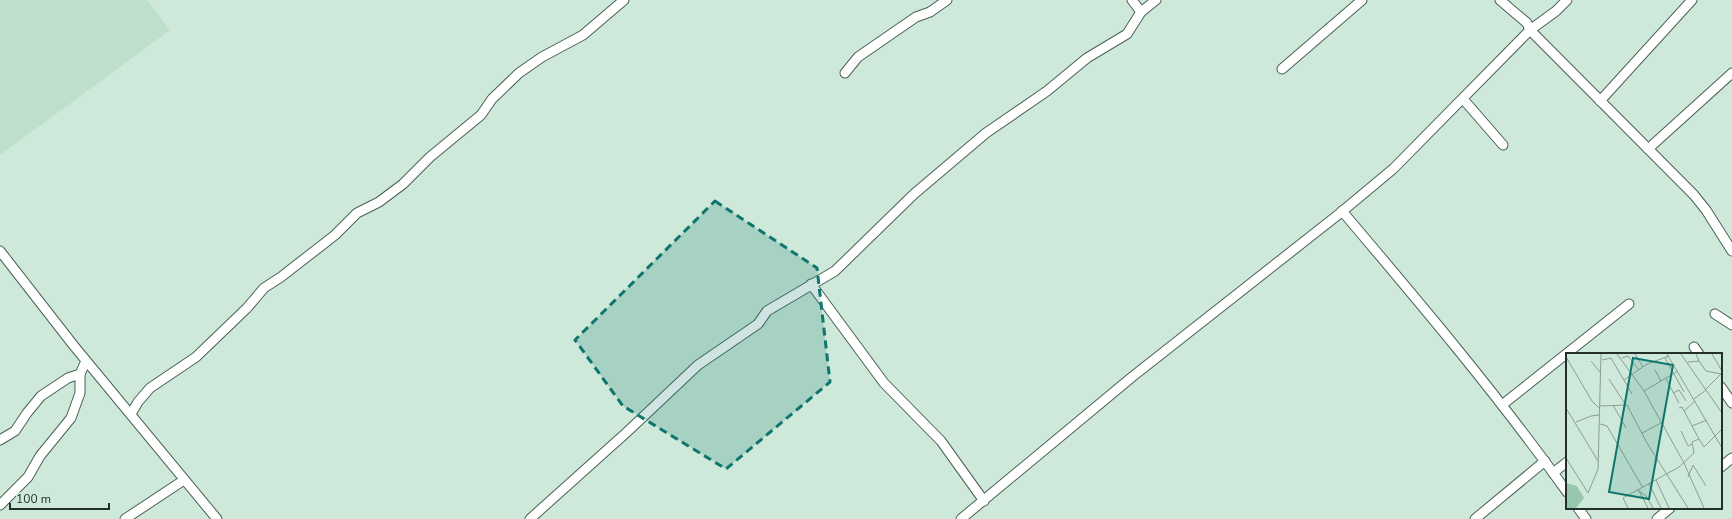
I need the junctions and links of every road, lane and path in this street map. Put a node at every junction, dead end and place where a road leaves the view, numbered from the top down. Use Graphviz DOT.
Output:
graph roads {
  1 [pos="624,0"];
  2 [pos="946,0"];
  3 [pos="1132,0"];
  4 [pos="1156,0"];
  5 [pos="1362,0"];
  6 [pos="1500,0"];
  7 [pos="1568,0"];
  8 [pos="1692,0"];
  9 [pos="1141,12"];
  10 [pos="1530,30"];
  11 [pos="1282,70"];
  12 [pos="845,73"];
  13 [pos="1732,73"];
  14 [pos="1463,99"];
  15 [pos="1600,101"];
  16 [pos="1503,145"];
  17 [pos="1648,149"];
  18 [pos="1342,211"];
  19 [pos="0,251"];
  20 [pos="1732,251"];
  21 [pos="811,284"];
  22 [pos="1629,304"];
  23 [pos="1715,314"];
  24 [pos="1732,325"];
  25 [pos="1567,353"];
  26 [pos="1566,354"];
  27 [pos="86,361"];
  28 [pos="80,374"];
  29 [pos="1722,388"];
  30 [pos="1732,403"];
  31 [pos="1502,405"];
  32 [pos="131,414"];
  33 [pos="0,440"];
  34 [pos="1732,458"];
  35 [pos="1545,461"];
  36 [pos="1566,463"];
  37 [pos="1722,466"];
  38 [pos="1553,472"];
  39 [pos="184,480"];
  40 [pos="1566,491"];
  41 [pos="984,500"];
  42 [pos="0,505"];
  43 [pos="1579,509"];
  44 [pos="1669,509"];
  45 [pos="125,519"];
  46 [pos="217,519"];
  47 [pos="530,519"];
  48 [pos="961,519"];
  49 [pos="1475,519"];
  50 [pos="1586,519"];
  51 [pos="1657,519"];
  1 -- 32 [label="street"];
  2 -- 12 [label="street"];
  3 -- 9 [label="street"];
  4 -- 9 [label="street"];
  5 -- 11 [label="street"];
  6 -- 10 [label="street"];
  7 -- 10 [label="street"];
  8 -- 15 [label="street"];
  9 -- 21 [label="street"];
  10 -- 14 [label="street"];
  10 -- 15 [label="street"];
  13 -- 17 [label="street"];
  14 -- 16 [label="street"];
  14 -- 18 [label="street"];
  15 -- 17 [label="street"];
  17 -- 20 [label="street"];
  18 -- 31 [label="street"];
  18 -- 41 [label="street"];
  19 -- 27 [label="street"];
  21 -- 41 [label="street"];
  21 -- 47 [label="street"];
  22 -- 25 [label="street"];
  23 -- 24 [label="street"];
  26 -- 31 [label="street"];
  27 -- 28 [label="street"];
  27 -- 32 [label="street"];
  28 -- 33 [label="street"];
  28 -- 42 [label="street"];
  29 -- 30 [label="street"];
  31 -- 35 [label="street"];
  32 -- 39 [label="street"];
  34 -- 37 [label="street"];
  35 -- 38 [label="street"];
  35 -- 49 [label="street"];
  36 -- 38 [label="street"];
  38 -- 40 [label="street"];
  39 -- 45 [label="street"];
  39 -- 46 [label="street"];
  41 -- 48 [label="street"];
  43 -- 50 [label="street"];
  44 -- 51 [label="street"];
}
